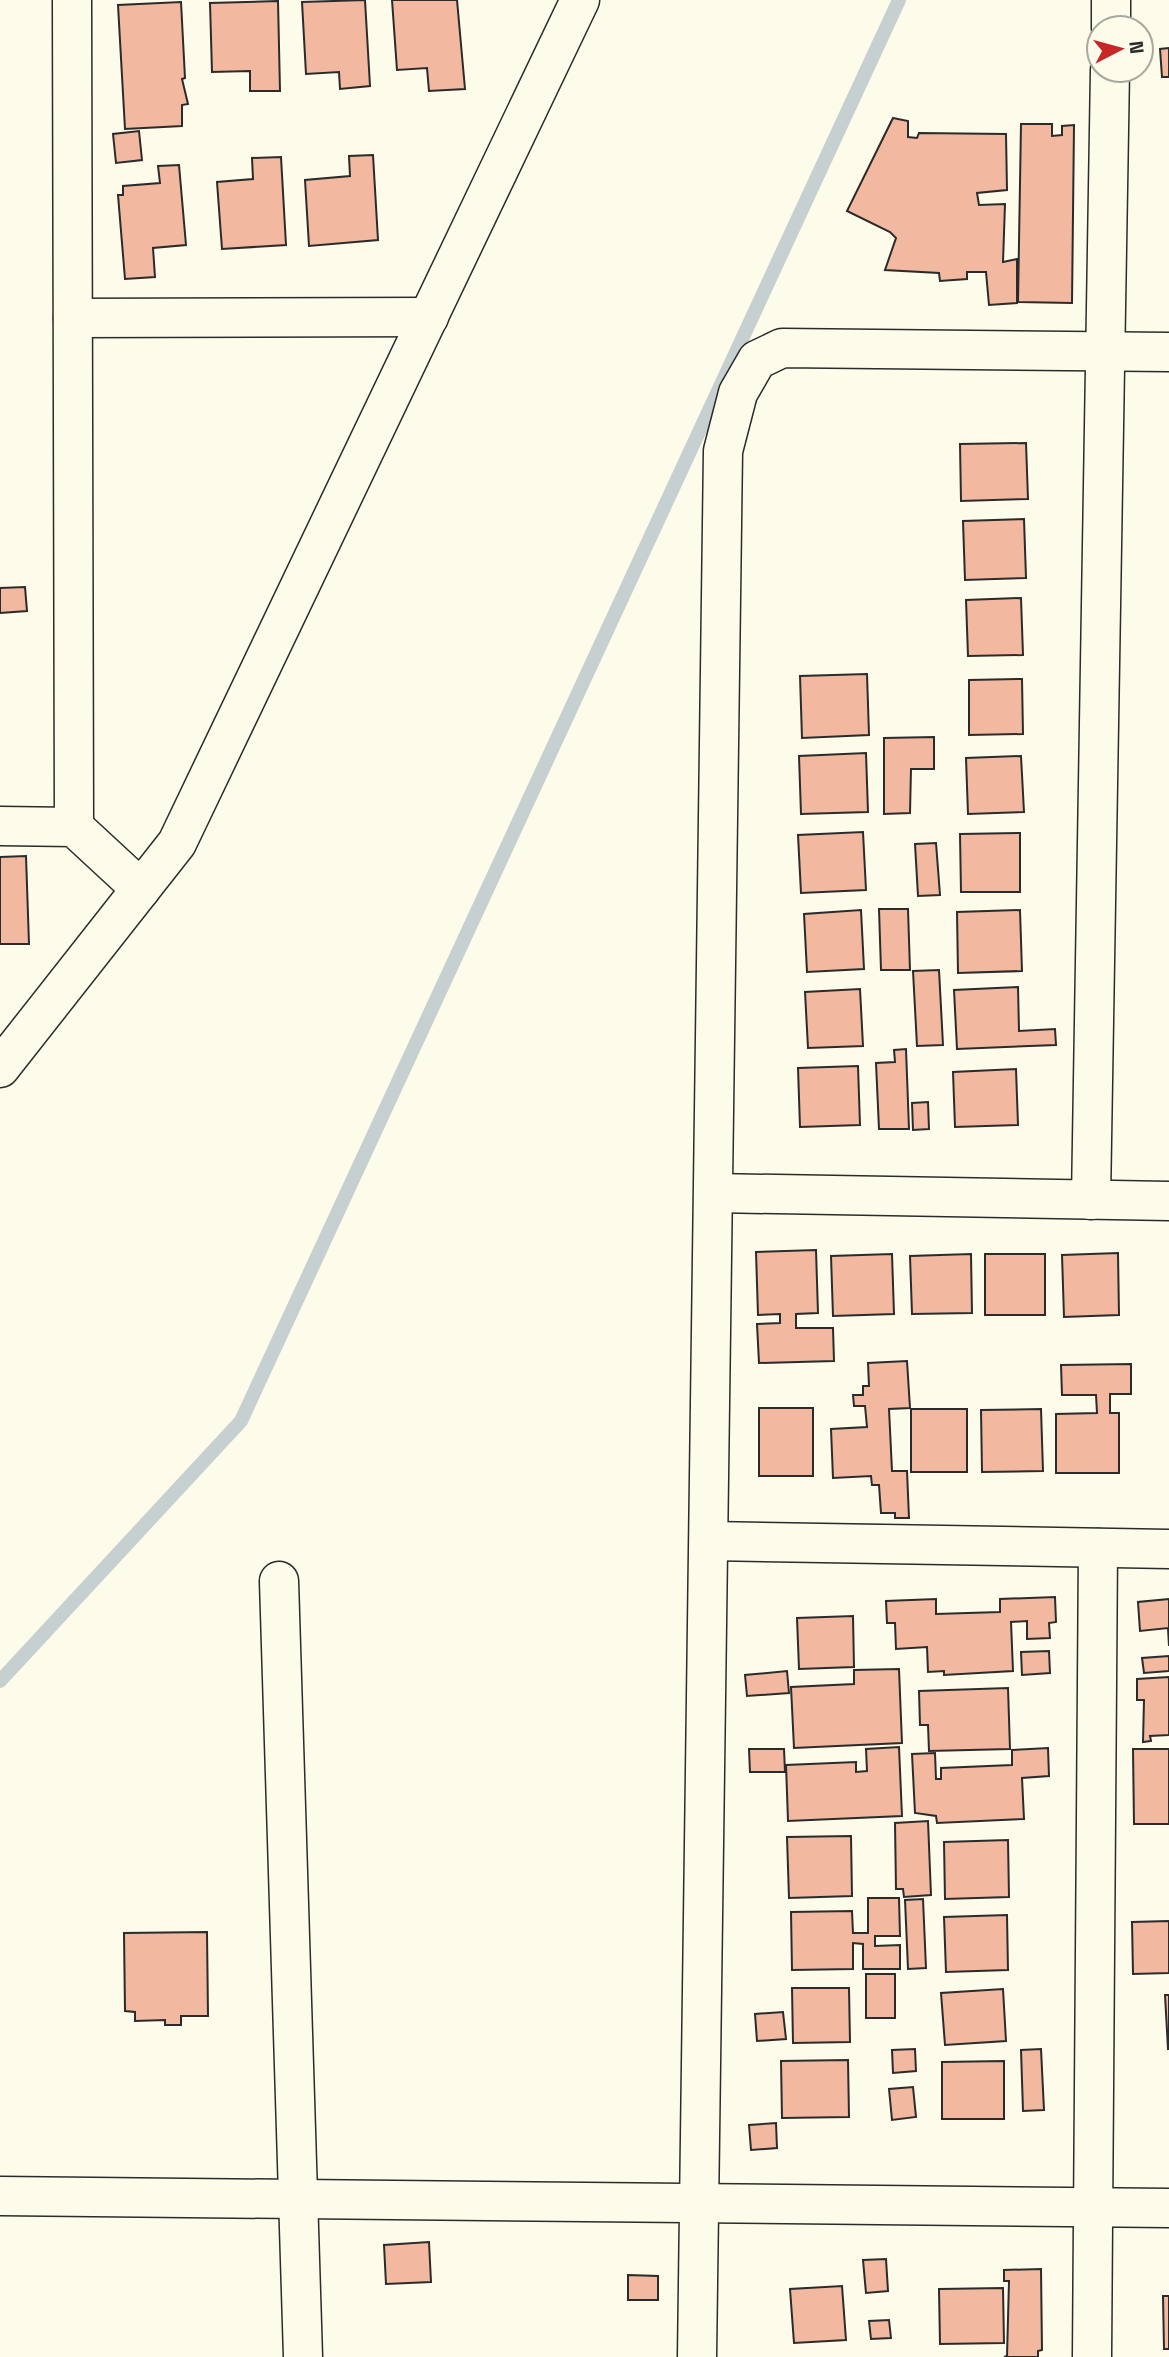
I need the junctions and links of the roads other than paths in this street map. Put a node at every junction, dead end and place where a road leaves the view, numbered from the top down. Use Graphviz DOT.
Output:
graph roads {
  1 [pos="72,0"];
  2 [pos="580,0"];
  3 [pos="1110,84"];
  4 [pos="429,317"];
  5 [pos="73,318"];
  6 [pos="1105,351"];
  7 [pos="1169,352"];
  8 [pos="0,826"];
  9 [pos="74,827"];
  10 [pos="141,889"];
  11 [pos="0,1068"];
  12 [pos="714,1193"];
  13 [pos="1091,1200"];
  14 [pos="1169,1201"];
  15 [pos="710,1541"];
  16 [pos="1098,1548"];
  17 [pos="1169,1549"];
  18 [pos="279,1581"];
  19 [pos="0,2196"];
  20 [pos="298,2199"];
  21 [pos="701,2202"];
  22 [pos="1094,2207"];
  23 [pos="1169,2208"];
  24 [pos="303,2357"];
  25 [pos="697,2357"];
  26 [pos="1091,2357"];
  1 -- 5 [label="street"];
  2 -- 4 [label="street"];
  3 -- 6 [label="street"];
  4 -- 5 [label="street"];
  4 -- 10 [label="street"];
  5 -- 9 [label="street"];
  6 -- 7 [label="street"];
  6 -- 12 [label="street"];
  6 -- 13 [label="street"];
  8 -- 9 [label="street"];
  9 -- 10 [label="street"];
  10 -- 11 [label="street"];
  12 -- 13 [label="street"];
  12 -- 15 [label="street"];
  13 -- 14 [label="street"];
  15 -- 16 [label="street"];
  15 -- 21 [label="street"];
  16 -- 17 [label="street"];
  16 -- 22 [label="street"];
  18 -- 20 [label="street"];
  19 -- 20 [label="street"];
  20 -- 21 [label="street"];
  20 -- 24 [label="street"];
  21 -- 22 [label="street"];
  21 -- 25 [label="street"];
  22 -- 23 [label="street"];
  22 -- 26 [label="street"];
}
